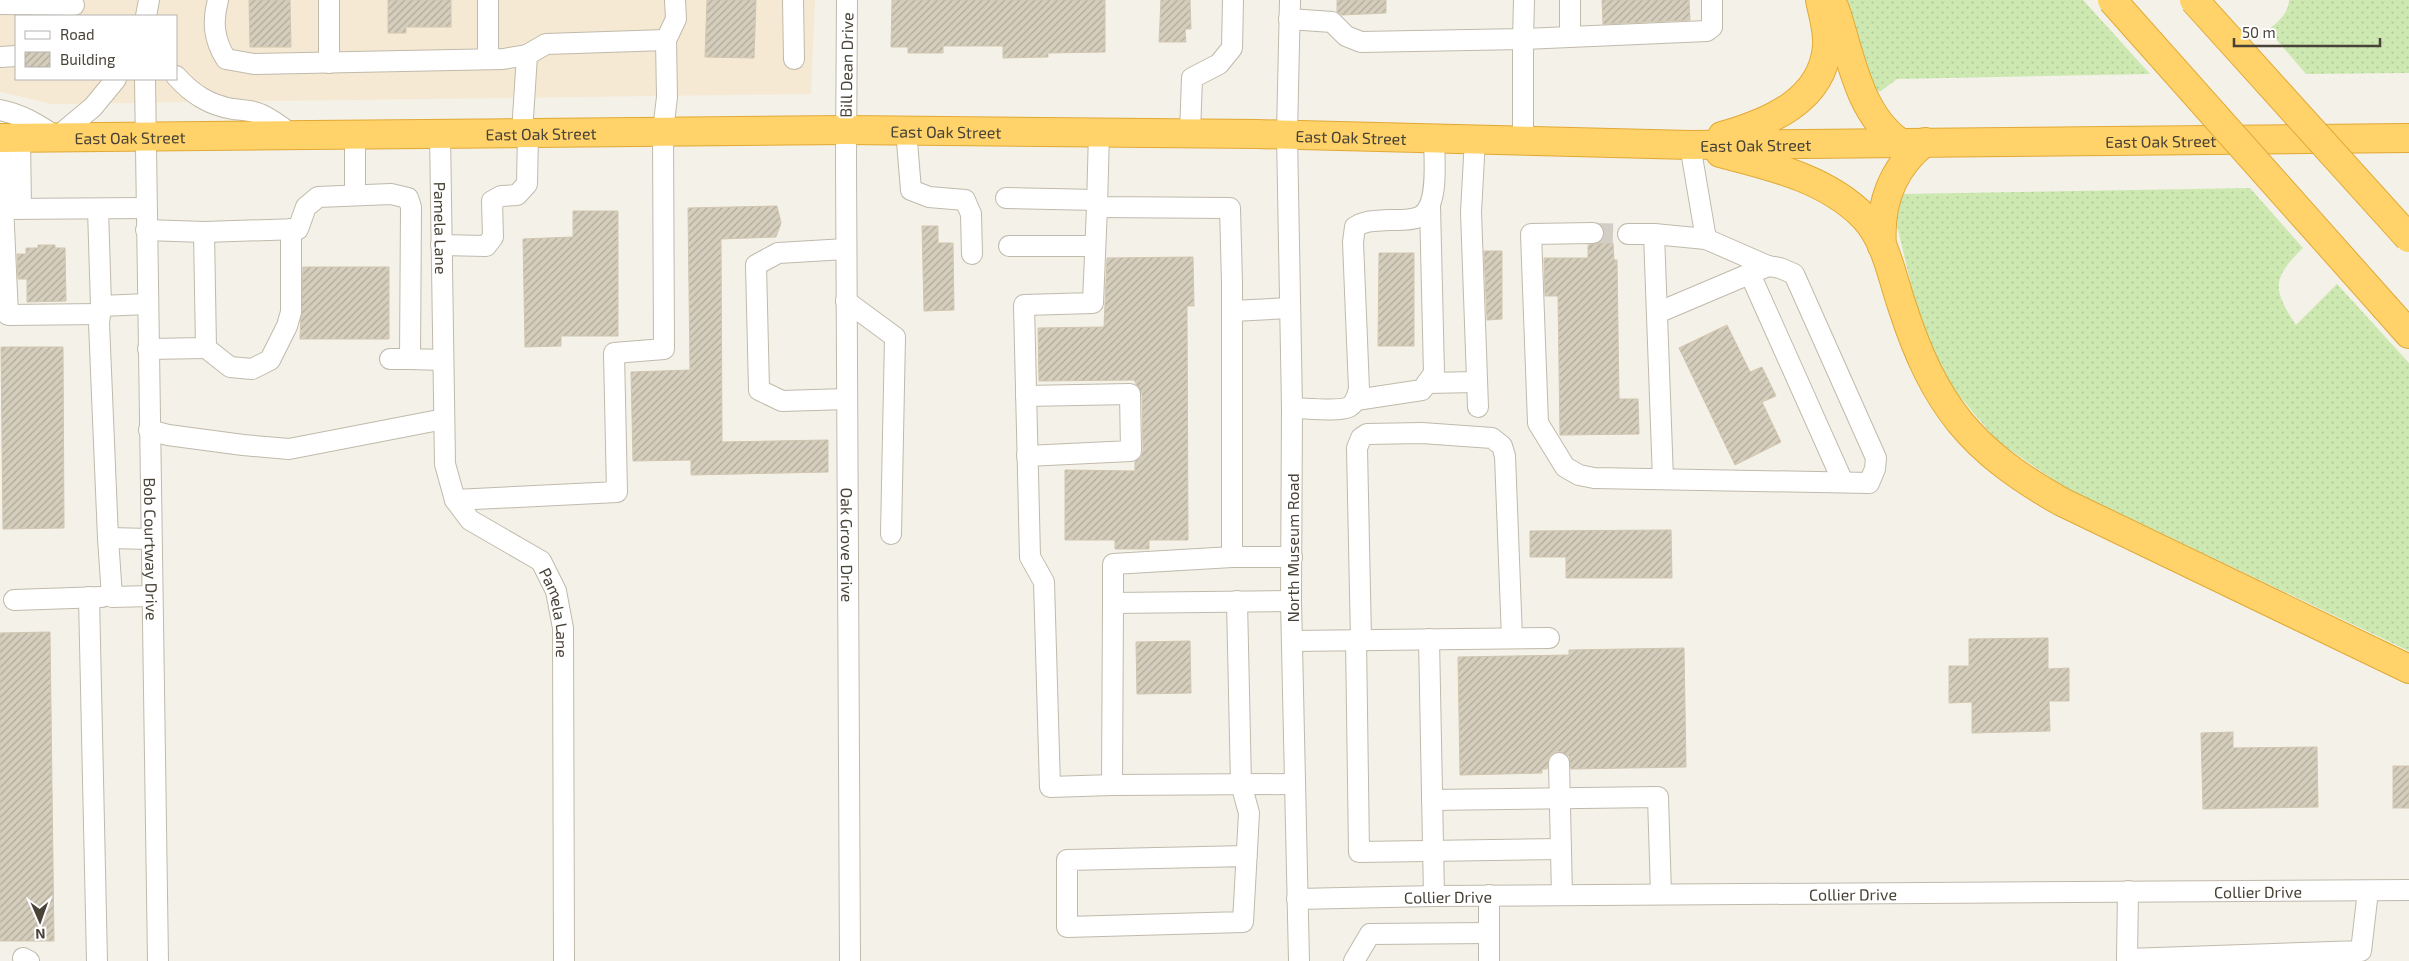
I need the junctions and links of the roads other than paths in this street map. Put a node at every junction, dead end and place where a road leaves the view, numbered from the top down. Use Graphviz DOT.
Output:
graph roads {
  1 [pos="149,0"];
  2 [pos="218,0"];
  3 [pos="329,0"];
  4 [pos="488,0"];
  5 [pos="675,0"];
  6 [pos="793,0"];
  7 [pos="847,0"];
  8 [pos="1233,0"];
  9 [pos="1524,0"];
  10 [pos="1570,0"];
  11 [pos="1712,0"];
  12 [pos="1820,0"];
  13 [pos="1832,0"];
  14 [pos="2112,0"];
  15 [pos="2194,0"];
  16 [pos="0,4"];
  17 [pos="73,7"];
  18 [pos="1290,10"];
  19 [pos="146,15"];
  20 [pos="1570,37"];
  21 [pos="1523,39"];
  22 [pos="666,40"];
  23 [pos="527,55"];
  24 [pos="0,56"];
  25 [pos="15,56"];
  26 [pos="488,59"];
  27 [pos="794,60"];
  28 [pos="330,63"];
  29 [pos="178,78"];
  30 [pos="115,80"];
  31 [pos="145,80"];
  32 [pos="0,110"];
  33 [pos="846,130"];
  34 [pos="906,130"];
  35 [pos="663,132"];
  36 [pos="1098,132"];
  37 [pos="440,133"];
  38 [pos="525,133"];
  39 [pos="1190,133"];
  40 [pos="1287,134"];
  41 [pos="292,135"];
  42 [pos="355,135"];
  43 [pos="57,137"];
  44 [pos="144,137"];
  45 [pos="7,138"];
  46 [pos="1434,138"];
  47 [pos="2409,138"];
  48 [pos="1475,139"];
  49 [pos="1523,141"];
  50 [pos="1898,142"];
  51 [pos="1925,142"];
  52 [pos="1690,145"];
  53 [pos="355,195"];
  54 [pos="1006,198"];
  55 [pos="1097,204"];
  56 [pos="1430,206"];
  57 [pos="98,208"];
  58 [pos="146,208"];
  59 [pos="12,209"];
  60 [pos="290,229"];
  61 [pos="146,230"];
  62 [pos="204,232"];
  63 [pos="1593,233"];
  64 [pos="1628,234"];
  65 [pos="1654,234"];
  66 [pos="2409,238"];
  67 [pos="1706,239"];
  68 [pos="441,245"];
  69 [pos="1009,246"];
  70 [pos="1095,246"];
  71 [pos="1882,246"];
  72 [pos="846,249"];
  73 [pos="972,254"];
  74 [pos="1759,270"];
  75 [pos="411,298"];
  76 [pos="442,299"];
  77 [pos="846,301"];
  78 [pos="147,304"];
  79 [pos="1290,308"];
  80 [pos="100,310"];
  81 [pos="1233,311"];
  82 [pos="1657,314"];
  83 [pos="2409,334"];
  84 [pos="206,348"];
  85 [pos="148,349"];
  86 [pos="390,359"];
  87 [pos="410,359"];
  88 [pos="443,360"];
  89 [pos="1477,382"];
  90 [pos="1427,384"];
  91 [pos="1357,395"];
  92 [pos="1026,396"];
  93 [pos="847,400"];
  94 [pos="1478,407"];
  95 [pos="1292,408"];
  96 [pos="444,419"];
  97 [pos="149,430"];
  98 [pos="1027,456"];
  99 [pos="1663,478"];
  100 [pos="1843,482"];
  101 [pos="455,500"];
  102 [pos="891,534"];
  103 [pos="108,538"];
  104 [pos="151,540"];
  105 [pos="1232,557"];
  106 [pos="1292,557"];
  107 [pos="152,596"];
  108 [pos="89,597"];
  109 [pos="112,597"];
  110 [pos="14,600"];
  111 [pos="1236,601"];
  112 [pos="1291,601"];
  113 [pos="1113,603"];
  114 [pos="1512,638"];
  115 [pos="1549,638"];
  116 [pos="1429,639"];
  117 [pos="1358,640"];
  118 [pos="1292,641"];
  119 [pos="2409,669"];
  120 [pos="1559,763"];
  121 [pos="1241,784"];
  122 [pos="1294,784"];
  123 [pos="1112,785"];
  124 [pos="1560,798"];
  125 [pos="1432,800"];
  126 [pos="1560,849"];
  127 [pos="1433,850"];
  128 [pos="1247,856"];
  129 [pos="2128,890"];
  130 [pos="2409,890"];
  131 [pos="2368,891"];
  132 [pos="1661,894"];
  133 [pos="1489,895"];
  134 [pos="1562,895"];
  135 [pos="1434,896"];
  136 [pos="1297,899"];
  137 [pos="1489,933"];
  138 [pos="2362,956"];
  139 [pos="2316,957"];
  140 [pos="2127,960"];
  141 [pos="97,961"];
  142 [pos="158,961"];
  143 [pos="564,961"];
  144 [pos="850,961"];
  145 [pos="1299,961"];
  146 [pos="1354,961"];
  147 [pos="1489,961"];
  1 -- 19 [label="street"];
  2 -- 28 [label="street"];
  3 -- 28 [label="street"];
  4 -- 26 [label="street"];
  5 -- 22 [label="street"];
  6 -- 27 [label="street"];
  7 -- 33 [label="street, Bill Dean Drive"];
  8 -- 39 [label="street"];
  9 -- 21 [label="street"];
  10 -- 20 [label="street"];
  11 -- 20 [label="street"];
  12 -- 52 [label="highway"];
  13 -- 50 [label="highway"];
  14 -- 83 [label="highway, bridge"];
  15 -- 66 [label="highway, bridge"];
  16 -- 17 [label="street"];
  18 -- 21 [label="street"];
  18 -- 40 [label="street, North Museum Road"];
  20 -- 21 [label="street"];
  21 -- 49 [label="street"];
  22 -- 23 [label="street"];
  22 -- 35 [label="street"];
  23 -- 26 [label="street"];
  23 -- 38 [label="street"];
  24 -- 25 [label="street"];
  26 -- 28 [label="street"];
  29 -- 41 [label="street"];
  30 -- 43 [label="street"];
  31 -- 44 [label="street, Bob Courtway Drive"];
  32 -- 43 [label="street, East Oak Street"];
  33 -- 34 [label="highway, East Oak Street"];
  33 -- 35 [label="highway, East Oak Street"];
  33 -- 72 [label="street, Oak Grove Drive"];
  34 -- 36 [label="highway, East Oak Street"];
  34 -- 73 [label="street"];
  35 -- 38 [label="highway, East Oak Street"];
  35 -- 101 [label="street"];
  36 -- 39 [label="highway, East Oak Street"];
  36 -- 55 [label="street"];
  37 -- 38 [label="highway, East Oak Street"];
  37 -- 42 [label="highway, East Oak Street"];
  37 -- 68 [label="street, Pamela Lane"];
  38 -- 68 [label="street"];
  39 -- 40 [label="highway, East Oak Street"];
  40 -- 46 [label="highway, East Oak Street"];
  40 -- 79 [label="street, North Museum Road"];
  41 -- 42 [label="highway, East Oak Street"];
  41 -- 44 [label="highway, East Oak Street"];
  42 -- 53 [label="street"];
  43 -- 44 [label="highway, East Oak Street"];
  43 -- 45 [label="highway, East Oak Street"];
  44 -- 58 [label="street, Bob Courtway Drive"];
  45 -- 59 [label="street"];
  46 -- 48 [label="highway, East Oak Street"];
  46 -- 56 [label="street"];
  47 -- 51 [label="highway, East Oak Street"];
  48 -- 49 [label="highway, East Oak Street"];
  48 -- 89 [label="street"];
  49 -- 52 [label="highway, East Oak Street"];
  50 -- 51 [label="highway, East Oak Street"];
  50 -- 52 [label="highway, East Oak Street"];
  51 -- 71 [label="highway"];
  52 -- 67 [label="street"];
  52 -- 71 [label="highway"];
  53 -- 60 [label="street"];
  53 -- 75 [label="street"];
  54 -- 55 [label="street"];
  55 -- 70 [label="street"];
  55 -- 81 [label="street"];
  56 -- 90 [label="street"];
  56 -- 91 [label="street"];
  57 -- 58 [label="street"];
  57 -- 59 [label="street"];
  57 -- 80 [label="street"];
  58 -- 61 [label="street, Bob Courtway Drive"];
  59 -- 80 [label="street"];
  60 -- 62 [label="street"];
  60 -- 84 [label="street"];
  61 -- 62 [label="street"];
  61 -- 78 [label="street, Bob Courtway Drive"];
  62 -- 84 [label="street"];
  63 -- 99 [label="street"];
  64 -- 65 [label="street"];
  65 -- 67 [label="street"];
  65 -- 82 [label="street"];
  67 -- 74 [label="street"];
  68 -- 76 [label="street, Pamela Lane"];
  69 -- 70 [label="street"];
  70 -- 92 [label="street"];
  71 -- 119 [label="highway"];
  72 -- 77 [label="street, Oak Grove Drive"];
  72 -- 93 [label="street"];
  74 -- 82 [label="street"];
  74 -- 100 [label="street"];
  74 -- 100 [label="street"];
  75 -- 76 [label="street"];
  75 -- 87 [label="street"];
  76 -- 88 [label="street, Pamela Lane"];
  77 -- 93 [label="street, Oak Grove Drive"];
  77 -- 102 [label="street"];
  78 -- 80 [label="street"];
  78 -- 85 [label="street, Bob Courtway Drive"];
  79 -- 81 [label="street"];
  79 -- 95 [label="street, North Museum Road"];
  80 -- 103 [label="street"];
  81 -- 105 [label="street"];
  82 -- 99 [label="street"];
  84 -- 85 [label="street"];
  85 -- 97 [label="street, Bob Courtway Drive"];
  86 -- 87 [label="street"];
  87 -- 88 [label="street"];
  88 -- 96 [label="street, Pamela Lane"];
  89 -- 90 [label="street"];
  89 -- 94 [label="street"];
  90 -- 91 [label="street"];
  91 -- 95 [label="street"];
  92 -- 98 [label="street"];
  92 -- 98 [label="street"];
  93 -- 144 [label="street, Oak Grove Drive"];
  95 -- 106 [label="street, North Museum Road"];
  96 -- 97 [label="street"];
  96 -- 101 [label="street, Pamela Lane"];
  97 -- 104 [label="street, Bob Courtway Drive"];
  98 -- 123 [label="street"];
  99 -- 100 [label="street"];
  101 -- 143 [label="street, Pamela Lane"];
  103 -- 104 [label="street"];
  103 -- 109 [label="street"];
  104 -- 107 [label="street, Bob Courtway Drive"];
  105 -- 106 [label="street"];
  105 -- 113 [label="street"];
  106 -- 112 [label="street, North Museum Road"];
  107 -- 109 [label="street"];
  107 -- 142 [label="street, Bob Courtway Drive"];
  108 -- 109 [label="street"];
  108 -- 110 [label="street"];
  108 -- 141 [label="street"];
  111 -- 112 [label="street"];
  111 -- 113 [label="street"];
  111 -- 121 [label="street"];
  112 -- 118 [label="street, North Museum Road"];
  113 -- 123 [label="street"];
  114 -- 115 [label="street"];
  114 -- 116 [label="street"];
  114 -- 117 [label="street"];
  116 -- 117 [label="street"];
  116 -- 125 [label="street"];
  117 -- 118 [label="street"];
  117 -- 127 [label="street"];
  118 -- 122 [label="street, North Museum Road"];
  120 -- 124 [label="street"];
  121 -- 122 [label="street"];
  121 -- 123 [label="street"];
  121 -- 128 [label="street"];
  122 -- 136 [label="street, North Museum Road"];
  124 -- 125 [label="street"];
  124 -- 126 [label="street"];
  124 -- 132 [label="street"];
  125 -- 127 [label="street"];
  126 -- 127 [label="street"];
  126 -- 134 [label="street"];
  127 -- 135 [label="street"];
  128 -- 128 [label="street"];
  129 -- 131 [label="street, Collier Drive"];
  129 -- 132 [label="street, Collier Drive"];
  129 -- 140 [label="street"];
  130 -- 131 [label="street, Collier Drive"];
  131 -- 138 [label="street"];
  132 -- 134 [label="street, Collier Drive"];
  133 -- 134 [label="street, Collier Drive"];
  133 -- 135 [label="street, Collier Drive"];
  133 -- 137 [label="street"];
  135 -- 136 [label="street, Collier Drive"];
  136 -- 145 [label="street, North Museum Road"];
  137 -- 146 [label="street"];
  137 -- 147 [label="street"];
  138 -- 139 [label="street"];
  139 -- 140 [label="street"];
}
